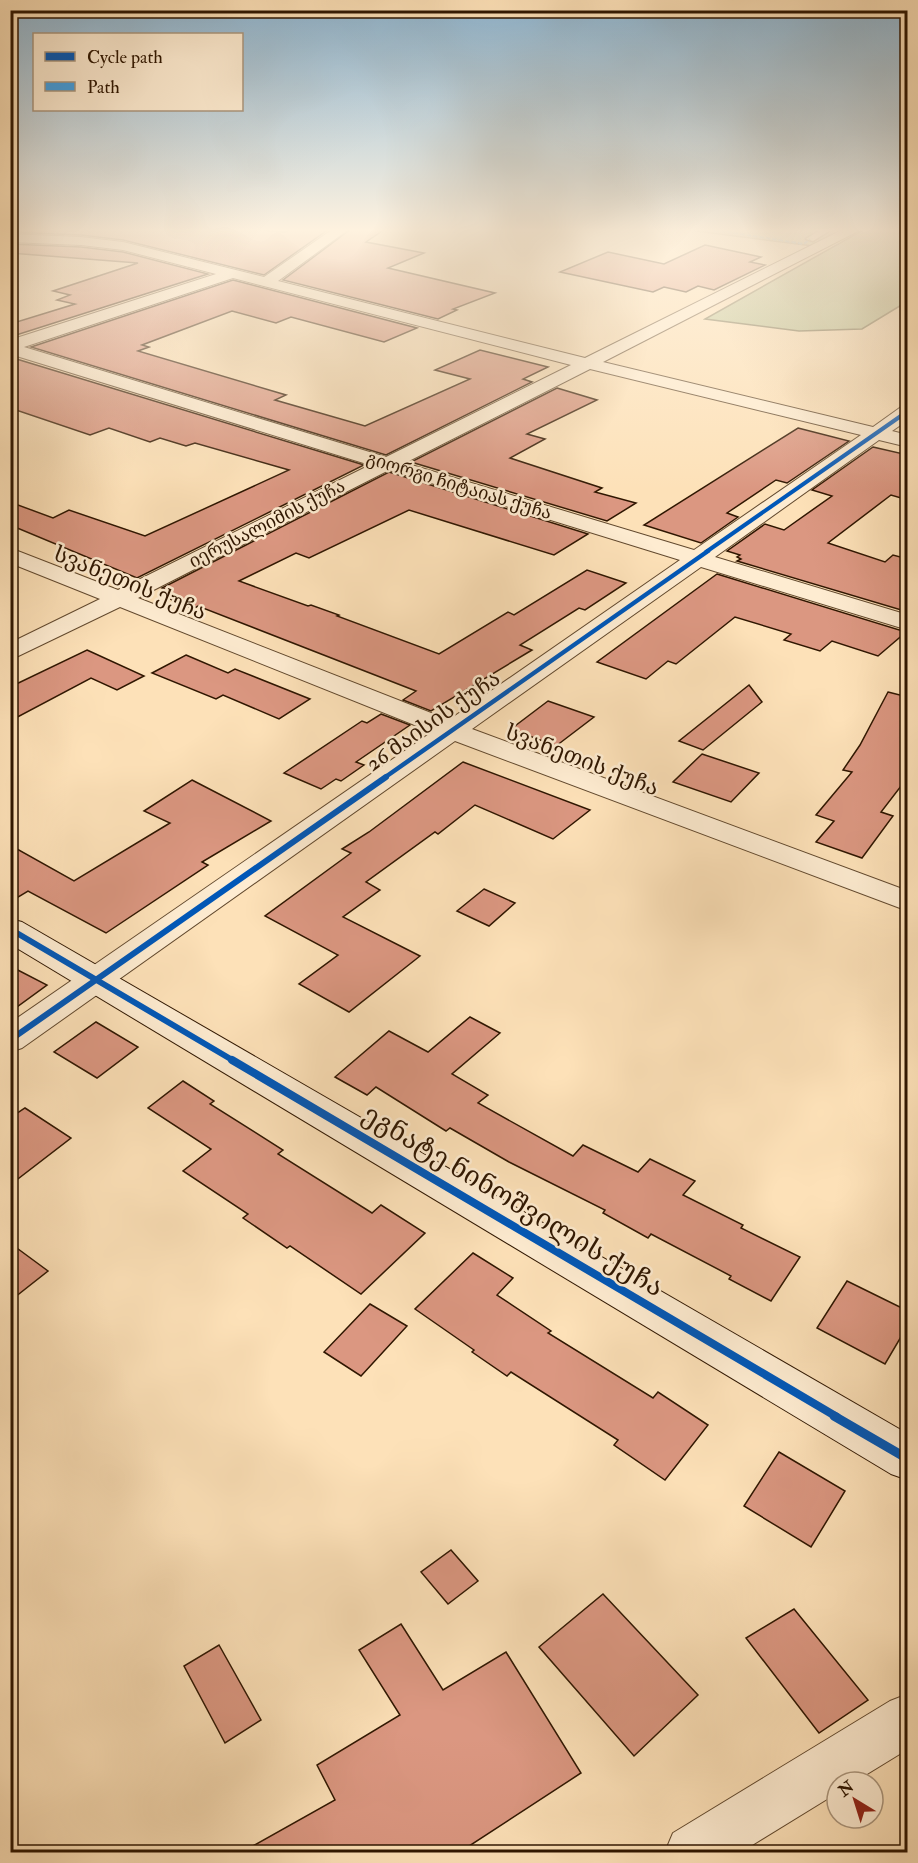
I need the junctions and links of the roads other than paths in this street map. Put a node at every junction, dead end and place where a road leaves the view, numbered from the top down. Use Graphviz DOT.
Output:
graph roads {
  1 [pos="103,316"];
  2 [pos="402,316"];
  3 [pos="682,316"];
  4 [pos="10,347"];
  5 [pos="588,363"];
  6 [pos="908,411"];
  7 [pos="876,434"];
  8 [pos="908,441"];
  9 [pos="388,464"];
  10 [pos="10,555"];
  11 [pos="696,559"];
  12 [pos="120,598"];
  13 [pos="908,623"];
  14 [pos="10,653"];
  15 [pos="451,730"];
  16 [pos="908,902"];
  17 [pos="10,929"];
  18 [pos="97,979"];
  19 [pos="10,1040"];
  20 [pos="908,1459"];
  21 [pos="908,1719"];
  22 [pos="692,1852"];
  1 -- 4 [label="street"];
  2 -- 5 [label="street"];
  3 -- 5 [label="street, იერუსალიმის ქუჩა"];
  4 -- 9 [label="street, გიორგი ჩიტაიას ქუჩა"];
  5 -- 7 [label="street"];
  5 -- 9 [label="street, იერუსალიმის ქუჩა"];
  6 -- 7 [label="street, 26 მაისის ქუჩა"];
  7 -- 8 [label="street"];
  7 -- 11 [label="street, 26 მაისის ქუჩა"];
  9 -- 11 [label="street, გიორგი ჩიტაიას ქუჩა"];
  9 -- 12 [label="street, იერუსალიმის ქუჩა"];
  10 -- 12 [label="street, სვანეთის ქუჩა"];
  11 -- 13 [label="street, გიორგი ჩიტაიას ქუჩა"];
  11 -- 15 [label="street, 26 მაისის ქუჩა"];
  12 -- 14 [label="street, იერუსალიმის ქუჩა"];
  12 -- 15 [label="street, სვანეთის ქუჩა"];
  15 -- 16 [label="street, სვანეთის ქუჩა"];
  15 -- 18 [label="street, 26 მაისის ქუჩა"];
  17 -- 18 [label="street, ეგნატე ნინოშვილის ქუჩა"];
  18 -- 19 [label="street, 26 მაისის ქუჩა"];
  18 -- 20 [label="street, ეგნატე ნინოშვილის ქუჩა"];
  21 -- 22 [label="street"];
}
